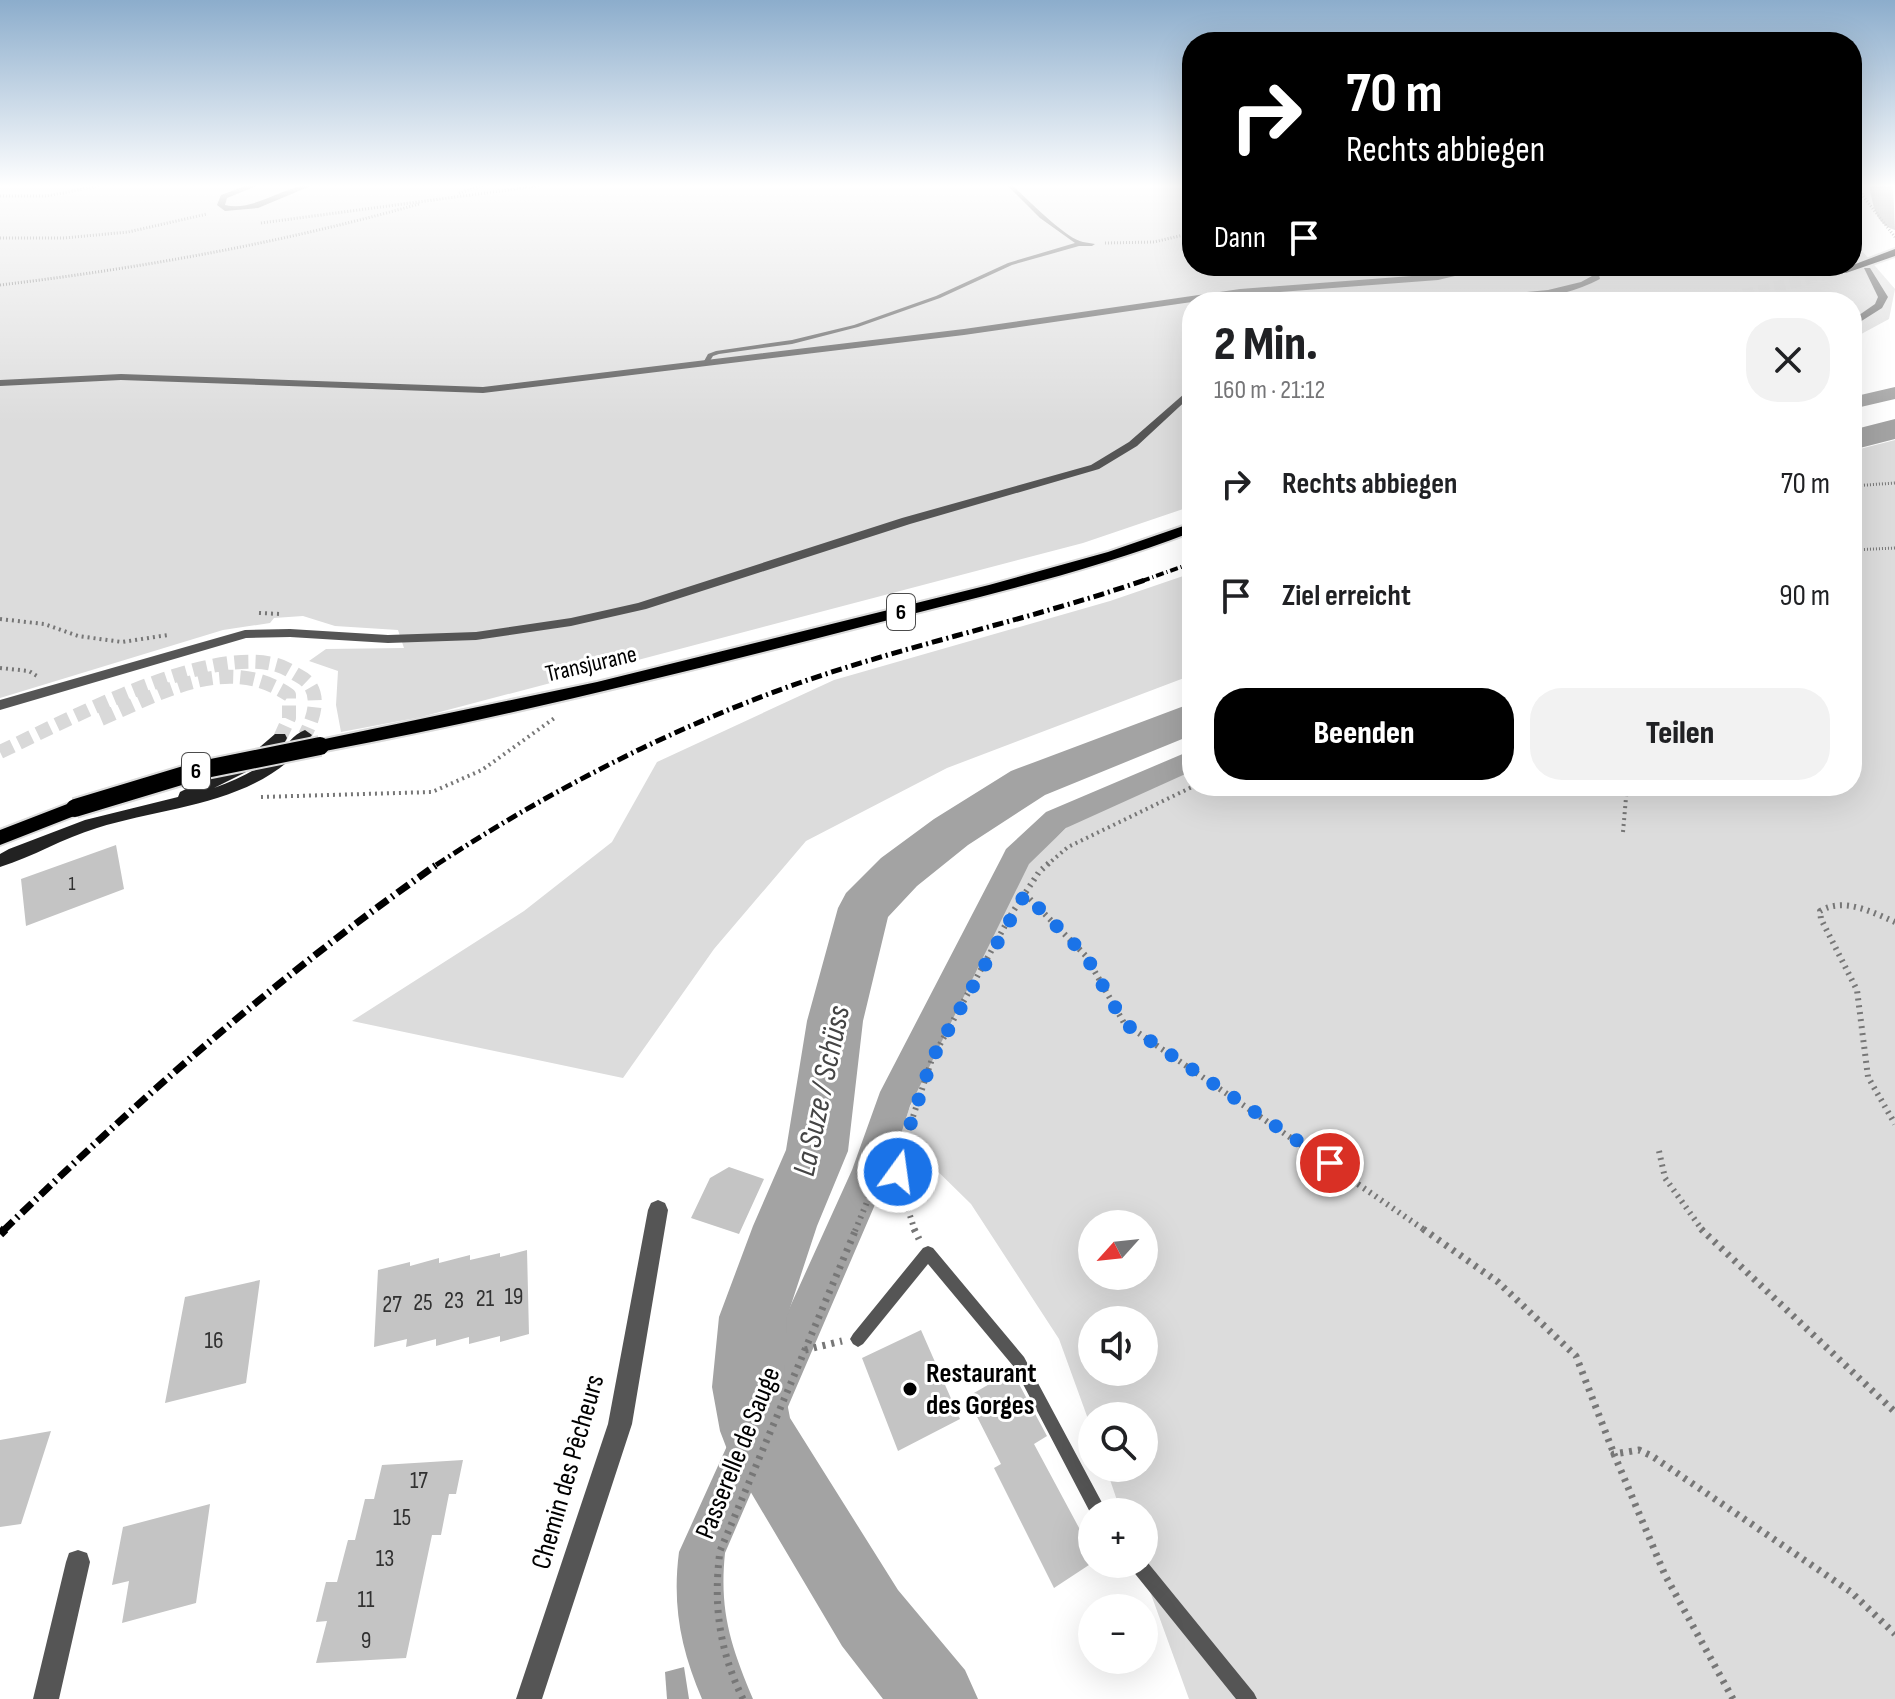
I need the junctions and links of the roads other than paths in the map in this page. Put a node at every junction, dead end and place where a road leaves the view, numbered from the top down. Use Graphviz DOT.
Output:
graph roads {
  1 [pos="1009,264"];
  2 [pos="1870,264"];
  3 [pos="1867,266"];
  4 [pos="1862,267"];
  5 [pos="1443,276"];
  6 [pos="1597,276"];
  7 [pos="1258,292"];
  8 [pos="1546,292"];
  9 [pos="1182,299"];
  10 [pos="1862,317"];
  11 [pos="706,363"];
  12 [pos="0,383"];
  13 [pos="1182,399"];
  14 [pos="1182,530"];
  15 [pos="0,705"];
  16 [pos="280,738"];
  17 [pos="312,741"];
  18 [pos="173,802"];
  19 [pos="0,838"];
  20 [pos="0,861"];
  21 [pos="658,1210"];
  22 [pos="858,1339"];
  23 [pos="1092,1498"];
  24 [pos="78,1562"];
  25 [pos="1149,1578"];
  26 [pos="46,1699"];
  27 [pos="529,1699"];
  28 [pos="1248,1699"];
  1 -- 11 [label="lane"];
  2 -- 3 [label="main road"];
  3 -- 4 [label="main road"];
  3 -- 10 [label="street"];
  5 -- 7 [label="street"];
  6 -- 8 [label="street"];
  9 -- 11 [label="street"];
  11 -- 12 [label="street"];
  13 -- 15 [label="street"];
  14 -- 17 [label="main road, Transjurane / 6"];
  16 -- 18 [label="main road"];
  17 -- 18 [label="main road"];
  17 -- 19 [label="main road, Transjurane / 6, bridge"];
  18 -- 20 [label="main road"];
  21 -- 27 [label="street, Chemin des Pêcheurs"];
  22 -- 23 [label="lane"];
  24 -- 26 [label="street"];
  25 -- 28 [label="lane"];
}
